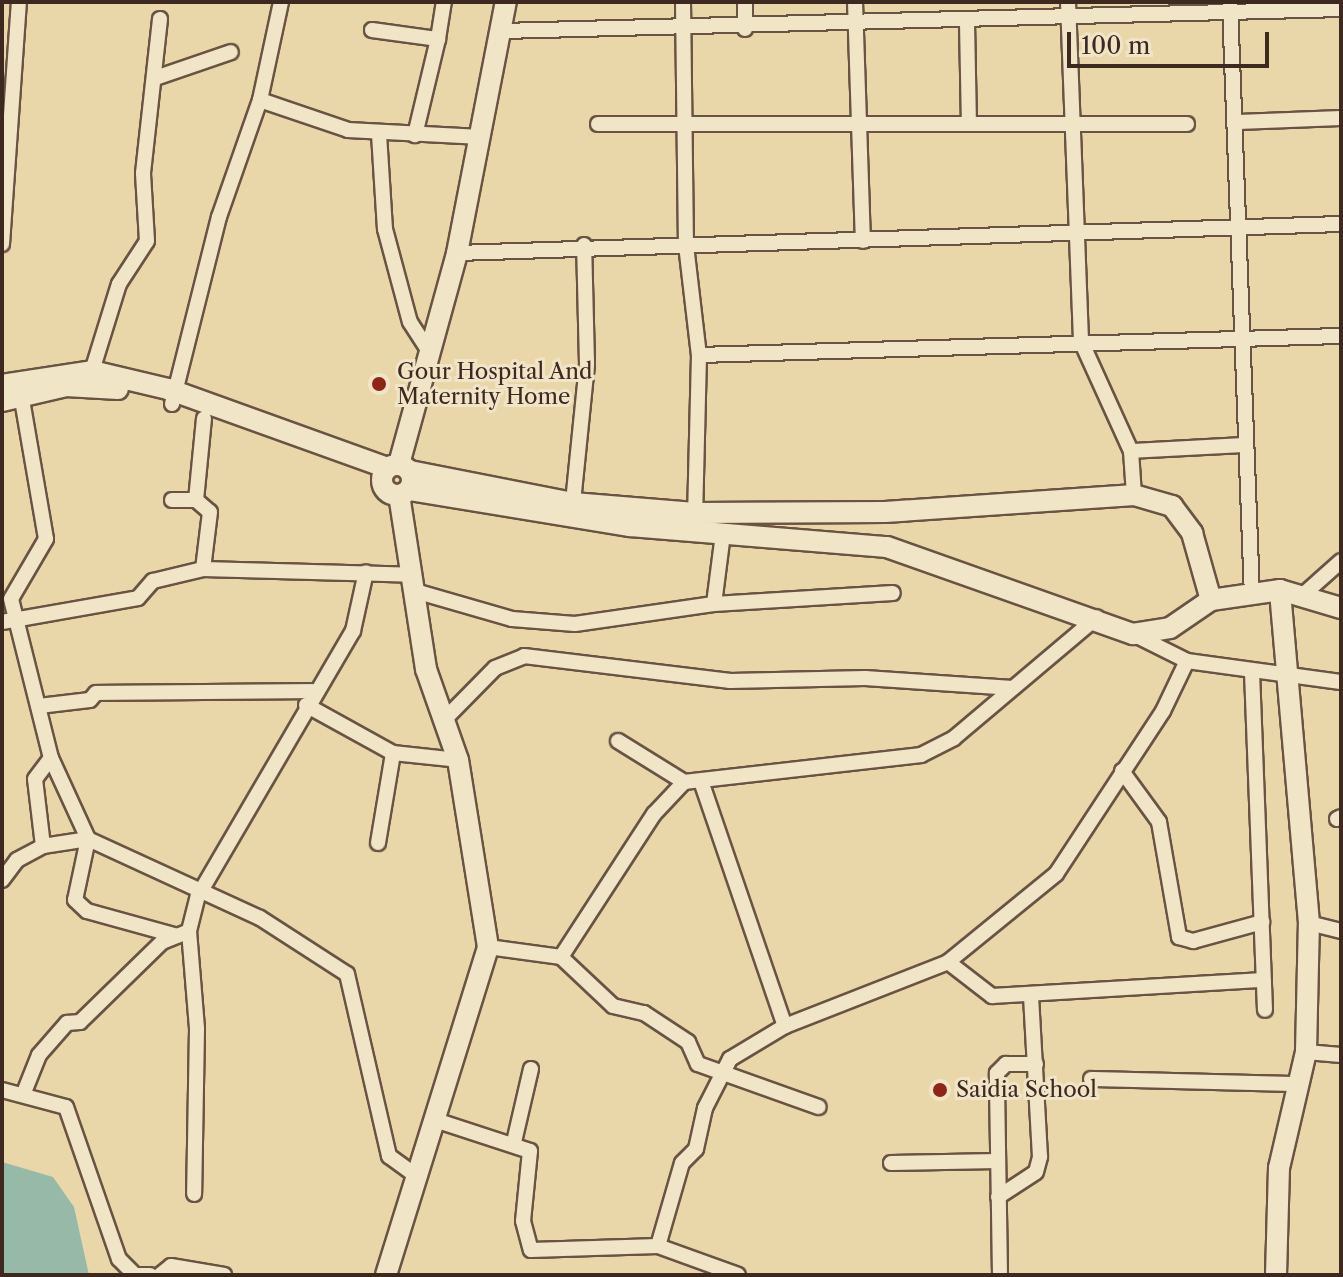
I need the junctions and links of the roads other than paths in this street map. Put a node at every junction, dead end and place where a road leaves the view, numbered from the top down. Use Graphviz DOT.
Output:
graph roads {
  1 [pos="19,2"];
  2 [pos="281,2"];
  3 [pos="444,2"];
  4 [pos="506,2"];
  5 [pos="683,2"];
  6 [pos="745,2"];
  7 [pos="855,2"];
  8 [pos="1068,2"];
  9 [pos="1230,7"];
  10 [pos="1341,9"];
  11 [pos="1069,18"];
  12 [pos="160,19"];
  13 [pos="967,22"];
  14 [pos="856,25"];
  15 [pos="745,29"];
  16 [pos="372,30"];
  17 [pos="502,31"];
  18 [pos="684,31"];
  19 [pos="438,39"];
  20 [pos="231,52"];
  21 [pos="155,78"];
  22 [pos="260,100"];
  23 [pos="6,101"];
  24 [pos="1341,118"];
  25 [pos="1238,122"];
  26 [pos="598,124"];
  27 [pos="684,124"];
  28 [pos="861,124"];
  29 [pos="969,124"];
  30 [pos="1076,124"];
  31 [pos="1187,124"];
  32 [pos="379,134"];
  33 [pos="415,135"];
  34 [pos="481,137"];
  35 [pos="1341,224"];
  36 [pos="1240,230"];
  37 [pos="1077,235"];
  38 [pos="863,241"];
  39 [pos="2,244"];
  40 [pos="584,245"];
  41 [pos="686,245"];
  42 [pos="457,253"];
  43 [pos="1341,336"];
  44 [pos="1081,341"];
  45 [pos="1242,342"];
  46 [pos="426,347"];
  47 [pos="699,355"];
  48 [pos="92,371"];
  49 [pos="2,385"];
  50 [pos="12,397"];
  51 [pos="174,398"];
  52 [pos="204,418"];
  53 [pos="1246,445"];
  54 [pos="1131,451"];
  55 [pos="398,478"];
  56 [pos="1134,495"];
  57 [pos="172,500"];
  58 [pos="196,500"];
  59 [pos="572,510"];
  60 [pos="783,511"];
  61 [pos="694,523"];
  62 [pos="723,534"];
  63 [pos="780,538"];
  64 [pos="1341,561"];
  65 [pos="203,569"];
  66 [pos="366,572"];
  67 [pos="414,583"];
  68 [pos="1280,590"];
  69 [pos="893,593"];
  70 [pos="1305,593"];
  71 [pos="1252,596"];
  72 [pos="1211,600"];
  73 [pos="714,604"];
  74 [pos="1341,608"];
  75 [pos="1098,616"];
  76 [pos="2,622"];
  77 [pos="18,623"];
  78 [pos="1133,634"];
  79 [pos="1187,661"];
  80 [pos="1252,672"];
  81 [pos="1282,673"];
  82 [pos="1341,681"];
  83 [pos="1013,688"];
  84 [pos="309,698"];
  85 [pos="39,706"];
  86 [pos="443,721"];
  87 [pos="618,741"];
  88 [pos="393,753"];
  89 [pos="51,758"];
  90 [pos="458,760"];
  91 [pos="1122,771"];
  92 [pos="701,781"];
  93 [pos="684,782"];
  94 [pos="88,839"];
  95 [pos="378,843"];
  96 [pos="43,846"];
  97 [pos="2,880"];
  98 [pos="198,896"];
  99 [pos="1262,922"];
  100 [pos="1309,923"];
  101 [pos="1341,931"];
  102 [pos="183,933"];
  103 [pos="488,947"];
  104 [pos="561,957"];
  105 [pos="948,962"];
  106 [pos="1264,980"];
  107 [pos="1031,994"];
  108 [pos="1265,1010"];
  109 [pos="785,1026"];
  110 [pos="1306,1052"];
  111 [pos="1341,1055"];
  112 [pos="1036,1064"];
  113 [pos="531,1069"];
  114 [pos="718,1075"];
  115 [pos="1091,1079"];
  116 [pos="1296,1084"];
  117 [pos="2,1090"];
  118 [pos="23,1095"];
  119 [pos="819,1107"];
  120 [pos="432,1119"];
  121 [pos="514,1142"];
  122 [pos="998,1161"];
  123 [pos="891,1163"];
  124 [pos="414,1174"];
  125 [pos="194,1194"];
  126 [pos="998,1197"];
  127 [pos="658,1246"];
  128 [pos="393,1270"];
  129 [pos="150,1275"];
  130 [pos="160,1275"];
  131 [pos="224,1275"];
  132 [pos="738,1275"];
  133 [pos="1000,1275"];
  134 [pos="1276,1275"];
  1 -- 23 [label="street"];
  2 -- 22 [label="street"];
  3 -- 19 [label="street"];
  4 -- 17 [label="street"];
  5 -- 18 [label="street"];
  6 -- 15 [label="street"];
  7 -- 14 [label="street"];
  8 -- 11 [label="street"];
  9 -- 10 [label="street"];
  9 -- 11 [label="street"];
  9 -- 25 [label="street"];
  11 -- 13 [label="street"];
  11 -- 30 [label="street"];
  12 -- 21 [label="street"];
  13 -- 14 [label="street"];
  13 -- 29 [label="street"];
  14 -- 15 [label="street"];
  14 -- 28 [label="street"];
  15 -- 18 [label="street"];
  16 -- 19 [label="street"];
  17 -- 18 [label="street"];
  17 -- 34 [label="street"];
  18 -- 27 [label="street"];
  19 -- 33 [label="street"];
  20 -- 21 [label="street"];
  21 -- 48 [label="street"];
  22 -- 32 [label="street"];
  22 -- 51 [label="street"];
  23 -- 39 [label="street"];
  24 -- 25 [label="street"];
  25 -- 36 [label="street"];
  26 -- 27 [label="street"];
  27 -- 28 [label="street"];
  27 -- 41 [label="street"];
  28 -- 29 [label="street"];
  28 -- 38 [label="street"];
  29 -- 30 [label="street"];
  30 -- 31 [label="street"];
  30 -- 37 [label="street"];
  32 -- 33 [label="street"];
  32 -- 46 [label="street"];
  33 -- 34 [label="street"];
  34 -- 42 [label="street"];
  35 -- 36 [label="street"];
  36 -- 37 [label="street"];
  36 -- 45 [label="street"];
  37 -- 38 [label="street"];
  37 -- 44 [label="street"];
  38 -- 41 [label="street"];
  40 -- 41 [label="street"];
  40 -- 42 [label="street"];
  40 -- 59 [label="street"];
  41 -- 47 [label="street"];
  42 -- 46 [label="street"];
  43 -- 45 [label="street"];
  44 -- 45 [label="street"];
  44 -- 47 [label="street"];
  44 -- 54 [label="street"];
  45 -- 53 [label="street"];
  46 -- 55 [label="street"];
  47 -- 61 [label="street"];
  48 -- 49 [label="street"];
  48 -- 51 [label="street"];
  50 -- 51 [label="street"];
  50 -- 77 [label="street"];
  51 -- 52 [label="street"];
  51 -- 55 [label="street"];
  52 -- 55 [label="street"];
  52 -- 58 [label="street"];
  53 -- 54 [label="street"];
  53 -- 71 [label="street"];
  54 -- 56 [label="street"];
  55 -- 59 [label="street"];
  55 -- 67 [label="street"];
  56 -- 60 [label="street"];
  56 -- 72 [label="street"];
  57 -- 58 [label="street"];
  58 -- 65 [label="street"];
  59 -- 61 [label="street"];
  60 -- 61 [label="street"];
  60 -- 63 [label="street"];
  61 -- 62 [label="street"];
  62 -- 63 [label="street"];
  62 -- 73 [label="street"];
  63 -- 75 [label="street"];
  64 -- 70 [label="street"];
  65 -- 66 [label="street"];
  65 -- 77 [label="street"];
  66 -- 67 [label="street"];
  66 -- 84 [label="street"];
  67 -- 73 [label="street"];
  67 -- 86 [label="street"];
  68 -- 70 [label="street"];
  68 -- 71 [label="street"];
  68 -- 81 [label="street"];
  69 -- 73 [label="street"];
  70 -- 74 [label="street"];
  71 -- 72 [label="street"];
  72 -- 78 [label="street"];
  75 -- 78 [label="street"];
  75 -- 83 [label="street"];
  76 -- 77 [label="street"];
  77 -- 85 [label="street"];
  78 -- 79 [label="street"];
  79 -- 80 [label="street"];
  79 -- 91 [label="street"];
  80 -- 81 [label="street"];
  80 -- 99 [label="street"];
  81 -- 82 [label="street"];
  81 -- 100 [label="street"];
  83 -- 86 [label="street"];
  83 -- 92 [label="street"];
  84 -- 85 [label="street"];
  84 -- 88 [label="street"];
  84 -- 98 [label="street"];
  85 -- 89 [label="street"];
  86 -- 90 [label="street"];
  87 -- 93 [label="street"];
  88 -- 90 [label="street"];
  88 -- 95 [label="street"];
  89 -- 94 [label="street"];
  89 -- 96 [label="street"];
  90 -- 103 [label="street"];
  91 -- 99 [label="street"];
  91 -- 105 [label="street"];
  92 -- 93 [label="street"];
  92 -- 109 [label="street"];
  93 -- 104 [label="street"];
  94 -- 96 [label="street"];
  94 -- 98 [label="street"];
  94 -- 102 [label="street"];
  96 -- 97 [label="street"];
  98 -- 102 [label="street"];
  98 -- 124 [label="street"];
  99 -- 106 [label="street"];
  100 -- 101 [label="street"];
  100 -- 110 [label="street"];
  102 -- 118 [label="street"];
  102 -- 125 [label="street"];
  103 -- 104 [label="street"];
  103 -- 120 [label="street"];
  104 -- 114 [label="street"];
  105 -- 107 [label="street"];
  105 -- 109 [label="street"];
  106 -- 107 [label="street"];
  106 -- 108 [label="street"];
  107 -- 112 [label="street"];
  109 -- 114 [label="street"];
  110 -- 111 [label="street"];
  110 -- 116 [label="street"];
  112 -- 122 [label="street"];
  112 -- 126 [label="street"];
  113 -- 121 [label="street"];
  114 -- 119 [label="street"];
  114 -- 127 [label="street"];
  115 -- 116 [label="street"];
  116 -- 134 [label="street"];
  117 -- 118 [label="street"];
  118 -- 129 [label="street"];
  120 -- 121 [label="street"];
  120 -- 124 [label="street"];
  121 -- 127 [label="street"];
  122 -- 123 [label="street"];
  122 -- 126 [label="street"];
  124 -- 128 [label="street"];
  126 -- 133 [label="street"];
  127 -- 132 [label="street"];
  130 -- 131 [label="street"];
}
